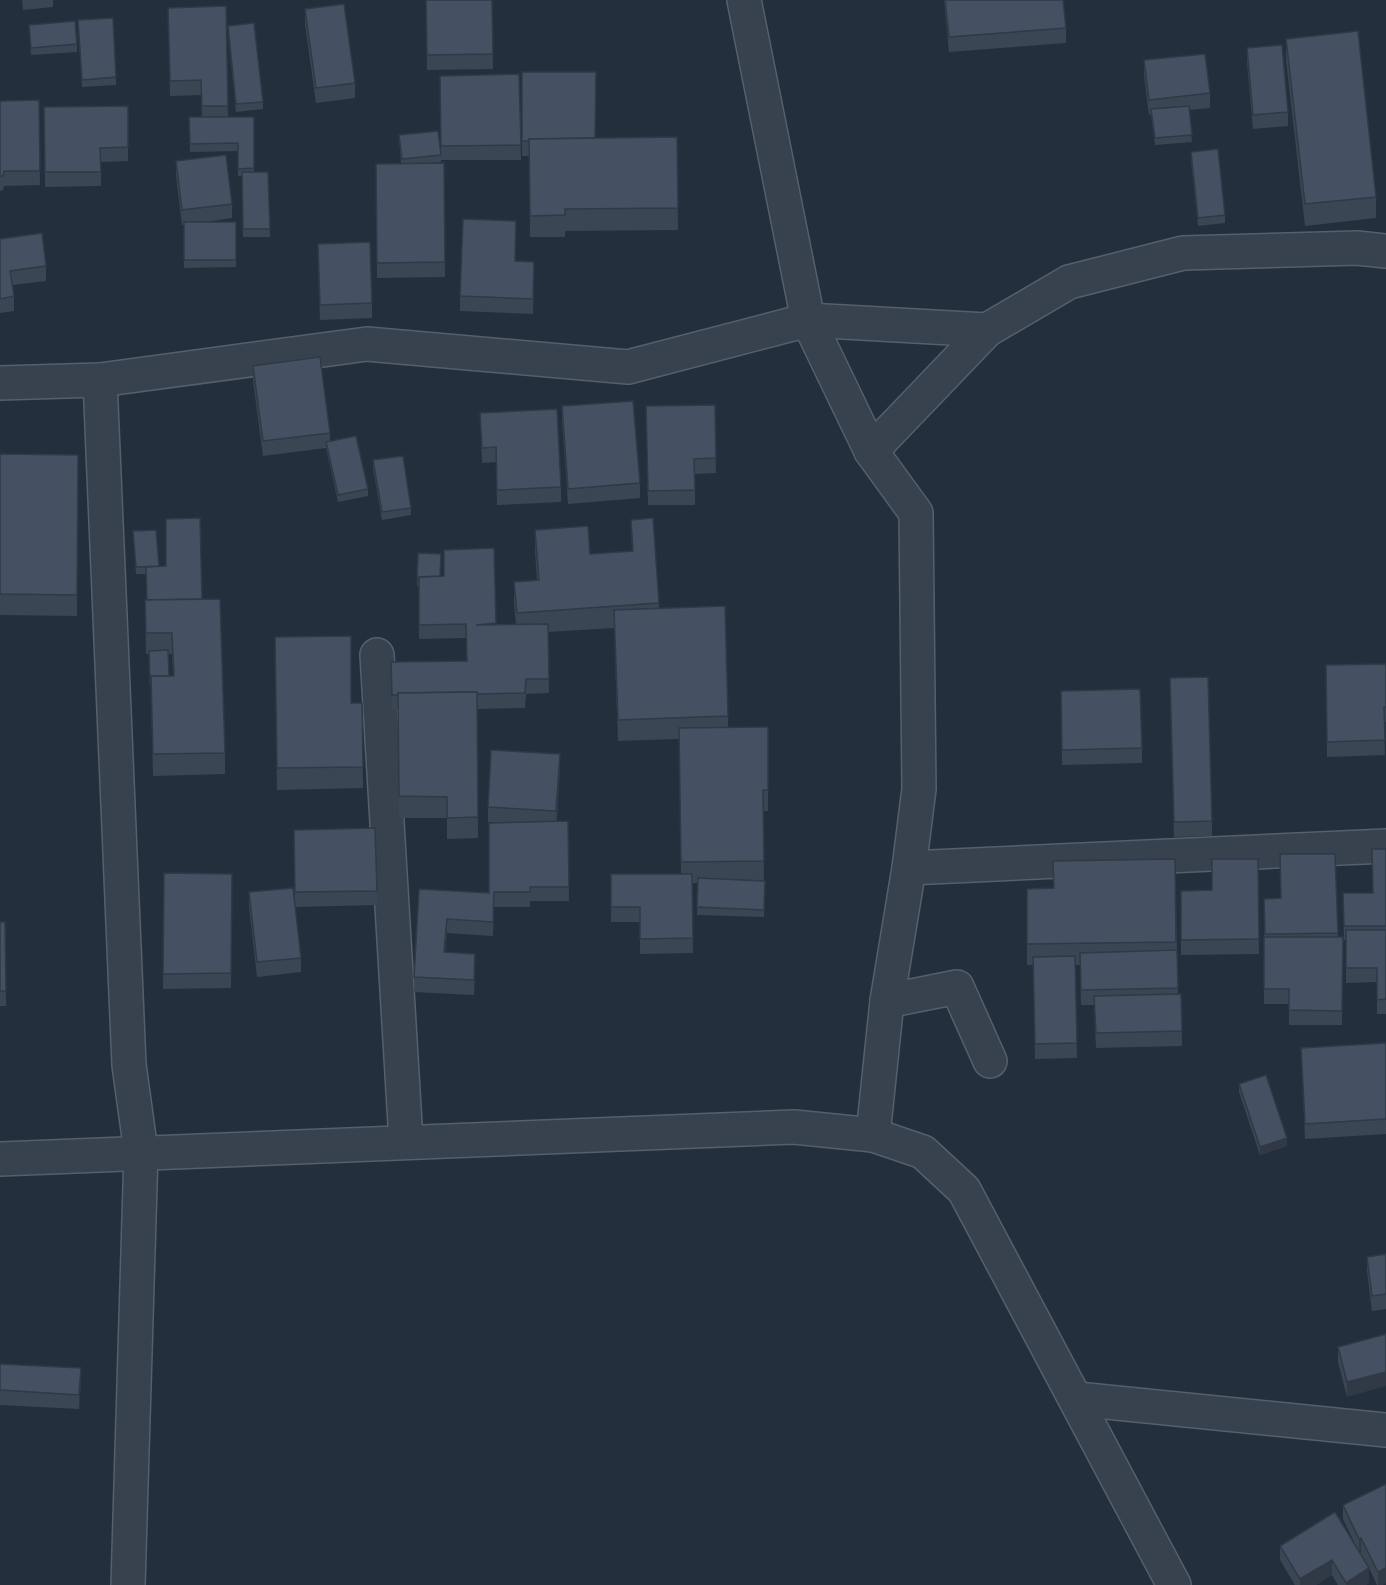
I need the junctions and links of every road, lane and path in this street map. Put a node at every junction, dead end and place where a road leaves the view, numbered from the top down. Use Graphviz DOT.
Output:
graph roads {
  1 [pos="744,0"];
  2 [pos="1386,251"];
  3 [pos="808,320"];
  4 [pos="987,330"];
  5 [pos="100,380"];
  6 [pos="0,383"];
  7 [pos="871,451"];
  8 [pos="377,655"];
  9 [pos="1386,846"];
  10 [pos="909,868"];
  11 [pos="887,1001"];
  12 [pos="990,1061"];
  13 [pos="873,1135"];
  14 [pos="406,1141"];
  15 [pos="141,1152"];
  16 [pos="0,1159"];
  17 [pos="1077,1399"];
  18 [pos="1386,1430"];
  19 [pos="128,1585"];
  20 [pos="1174,1585"];
  1 -- 3 [label="street"];
  2 -- 4 [label="street"];
  3 -- 4 [label="street"];
  3 -- 5 [label="street"];
  3 -- 7 [label="street"];
  4 -- 7 [label="street"];
  5 -- 6 [label="street"];
  5 -- 15 [label="street"];
  7 -- 10 [label="street"];
  8 -- 14 [label="street"];
  9 -- 10 [label="street"];
  10 -- 11 [label="street"];
  11 -- 12 [label="street"];
  11 -- 13 [label="street"];
  13 -- 14 [label="street"];
  13 -- 17 [label="street"];
  14 -- 15 [label="street"];
  15 -- 16 [label="street"];
  15 -- 19 [label="street"];
  17 -- 18 [label="street"];
  17 -- 20 [label="street"];
}
